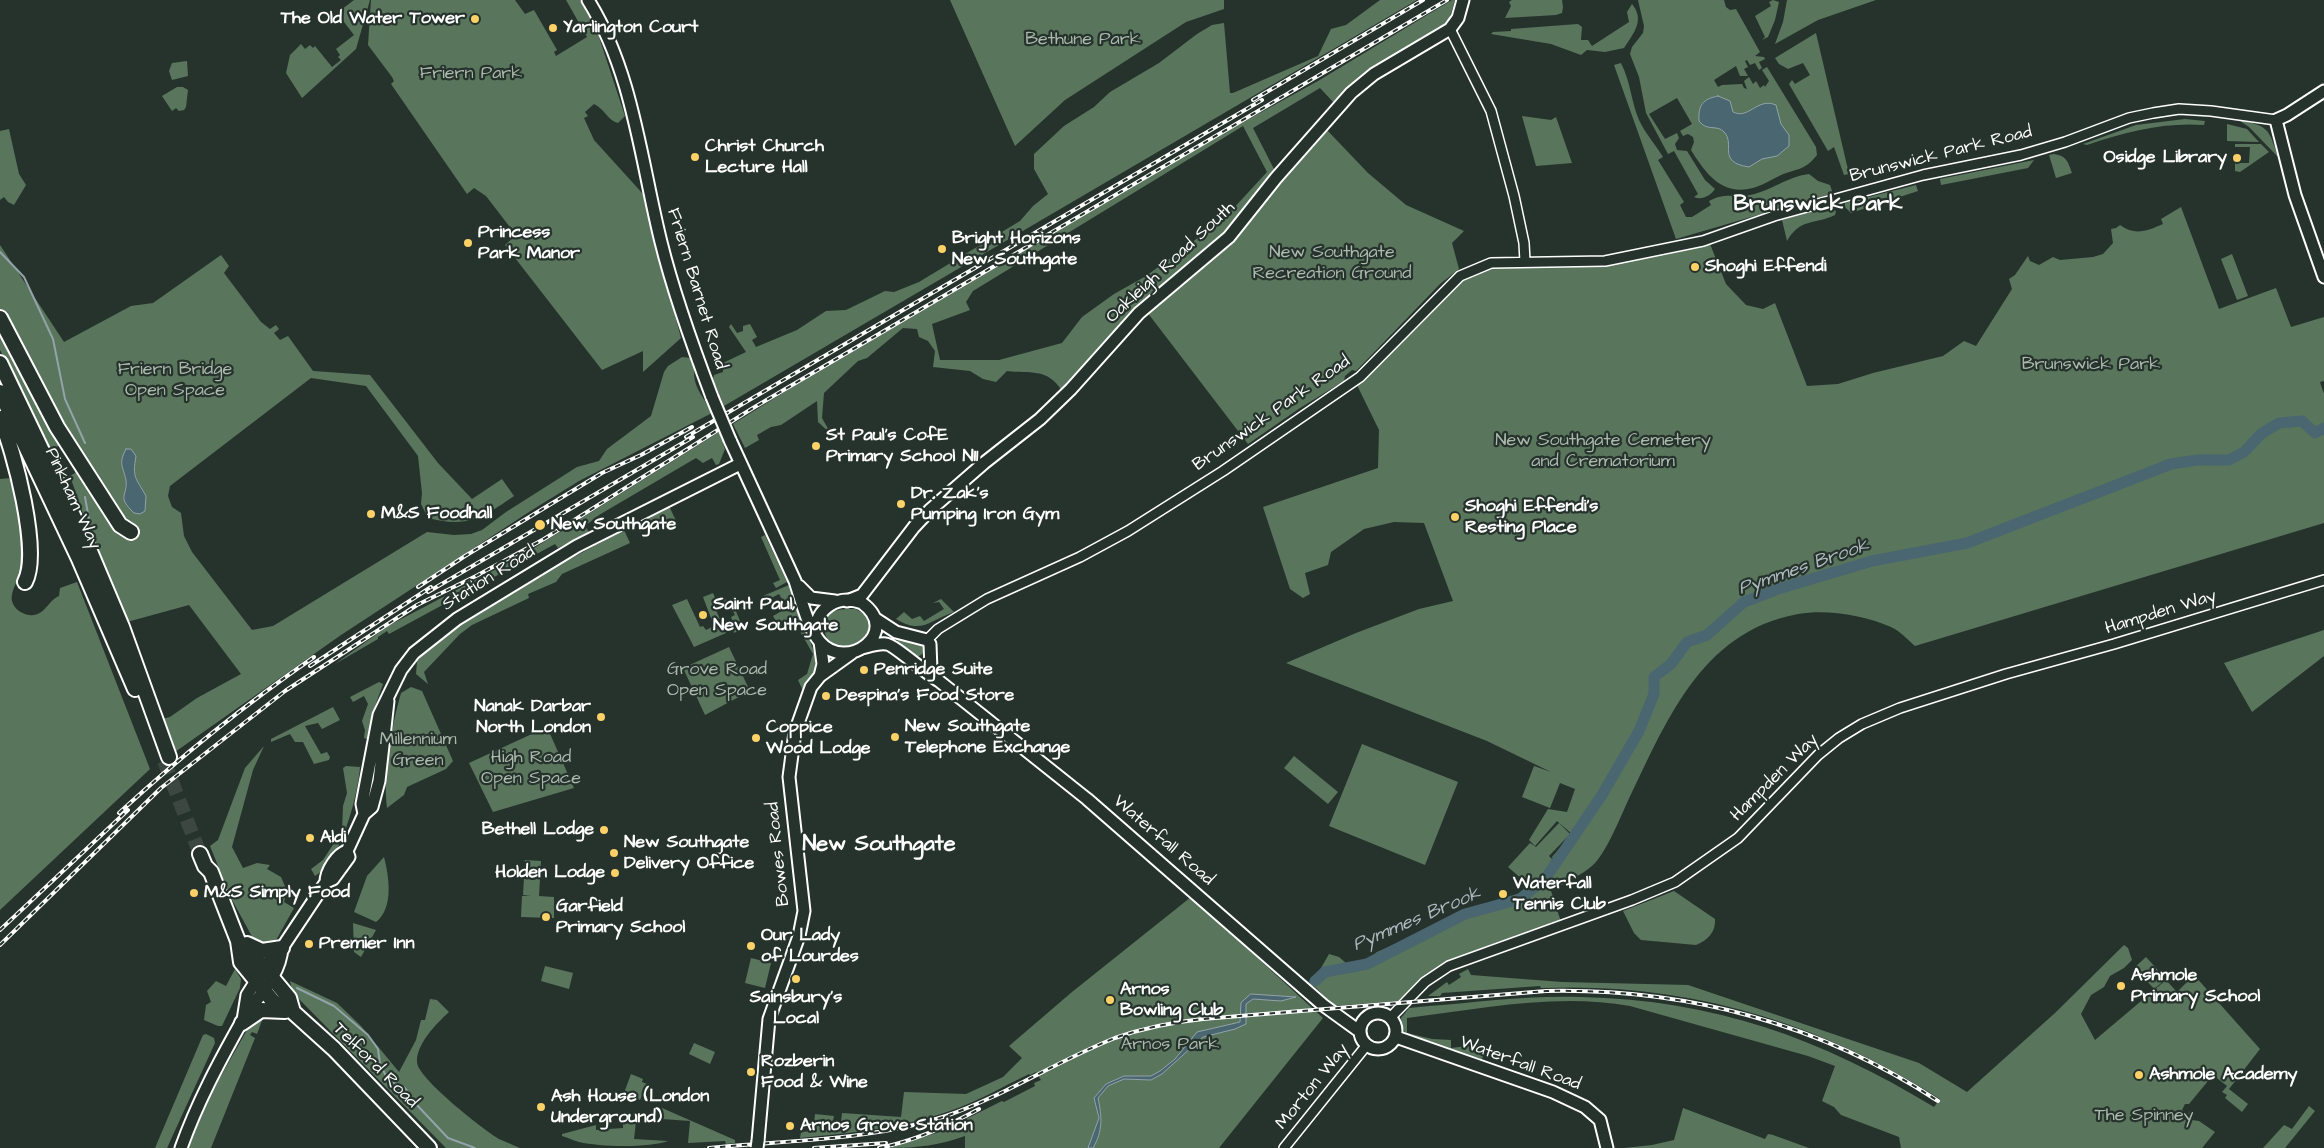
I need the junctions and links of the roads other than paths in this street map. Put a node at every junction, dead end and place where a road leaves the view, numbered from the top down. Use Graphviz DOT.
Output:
graph roads {
  1 [pos="588,0"];
  2 [pos="1463,1"];
  3 [pos="1450,29"];
  4 [pos="2324,92"];
  5 [pos="2276,120"];
  6 [pos="1525,262"];
  7 [pos="2324,278"];
  8 [pos="0,318"];
  9 [pos="0,363"];
  10 [pos="0,392"];
  11 [pos="0,418"];
  12 [pos="740,464"];
  13 [pos="131,532"];
  14 [pos="879,574"];
  15 [pos="2324,580"];
  16 [pos="795,581"];
  17 [pos="25,582"];
  18 [pos="843,601"];
  19 [pos="873,615"];
  20 [pos="817,637"];
  21 [pos="927,640"];
  22 [pos="857,650"];
  23 [pos="930,652"];
  24 [pos="907,659"];
  25 [pos="820,676"];
  26 [pos="938,681"];
  27 [pos="388,698"];
  28 [pos="383,746"];
  29 [pos="370,757"];
  30 [pos="364,814"];
  31 [pos="203,852"];
  32 [pos="242,943"];
  33 [pos="282,948"];
  34 [pos="263,979"];
  35 [pos="288,1011"];
  36 [pos="1339,1016"];
  37 [pos="1390,1018"];
  38 [pos="1366,1019"];
  39 [pos="242,1021"];
  40 [pos="1359,1031"];
  41 [pos="1396,1037"];
  42 [pos="1366,1046"];
  43 [pos="191,1116"];
  44 [pos="757,1145"];
  45 [pos="174,1148"];
  46 [pos="180,1148"];
  47 [pos="428,1148"];
  48 [pos="1284,1148"];
  49 [pos="1607,1148"];
  1 -- 12 [label="main road, Friern Barnet Road, bridge"];
  2 -- 3 [label="main road"];
  3 -- 6 [label="street"];
  3 -- 14 [label="main road, Oakleigh Road South"];
  4 -- 5 [label="main road"];
  5 -- 6 [label="street, Brunswick Park Road"];
  5 -- 7 [label="main road"];
  6 -- 21 [label="street, Brunswick Park Road"];
  8 -- 13 [label="highway"];
  9 -- 10 [label="highway, Pinkham Way"];
  11 -- 17 [label="highway"];
  12 -- 16 [label="main road, Friern Barnet Road"];
  12 -- 27 [label="main road, Station Road"];
  14 -- 18 [label="main road, Oakleigh Road South"];
  14 -- 19 [label="main road, Oakleigh Road South"];
  15 -- 37 [label="street, Hampden Way"];
  16 -- 18 [label="main road, Friern Barnet Road"];
  16 -- 20 [label="main road, Friern Barnet Road"];
  18 -- 19 [label="main road"];
  18 -- 20 [label="main road"];
  19 -- 21 [label="main road"];
  19 -- 22 [label="main road"];
  20 -- 22 [label="main road"];
  20 -- 25 [label="main road, Bowes Road"];
  21 -- 23 [label="main road"];
  22 -- 24 [label="main road, Waterfall Road"];
  22 -- 25 [label="main road, Bowes Road"];
  23 -- 24 [label="main road"];
  23 -- 26 [label="main road"];
  24 -- 26 [label="main road, Waterfall Road"];
  25 -- 44 [label="main road, Bowes Road"];
  26 -- 36 [label="main road, Waterfall Road"];
  27 -- 28 [label="main road, Station Road"];
  27 -- 29 [label="main road, Station Road"];
  28 -- 29 [label="main road"];
  28 -- 30 [label="main road, Station Road"];
  29 -- 30 [label="main road, Station Road"];
  30 -- 33 [label="main road, Station Road"];
  31 -- 32 [label="highway"];
  32 -- 33 [label="highway"];
  32 -- 34 [label="highway"];
  33 -- 34 [label="main road, Station Road"];
  34 -- 35 [label="highway, Telford Road"];
  34 -- 39 [label="main road, Station Road"];
  35 -- 39 [label="highway"];
  35 -- 47 [label="highway, Telford Road"];
  36 -- 38 [label="main road, Waterfall Road"];
  36 -- 40 [label="main road"];
  37 -- 38 [label="main road"];
  37 -- 41 [label="main road"];
  38 -- 40 [label="main road"];
  39 -- 43 [label="main road, Station Road"];
  40 -- 42 [label="main road"];
  41 -- 42 [label="main road"];
  41 -- 49 [label="main road, Waterfall Road"];
  42 -- 48 [label="street, Morton Way"];
  43 -- 45 [label="main road"];
  43 -- 46 [label="main road"];
}
